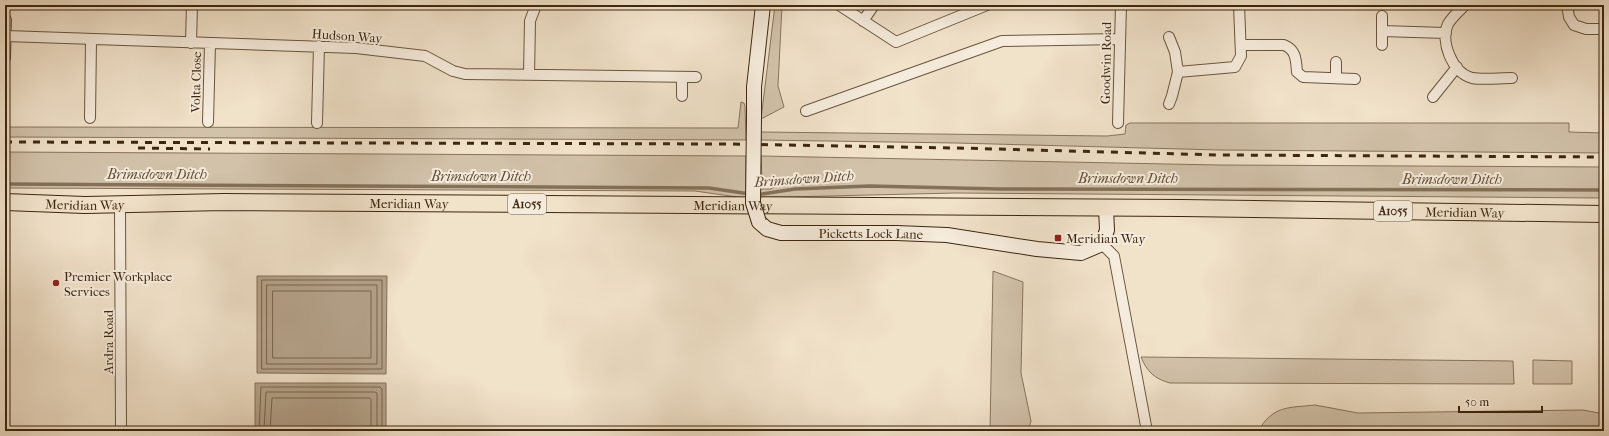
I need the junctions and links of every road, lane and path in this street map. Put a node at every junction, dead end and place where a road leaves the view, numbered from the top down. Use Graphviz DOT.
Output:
graph roads {
  1 [pos="192,5"];
  2 [pos="536,5"];
  3 [pos="763,5"];
  4 [pos="874,5"];
  5 [pos="987,5"];
  6 [pos="1121,5"];
  7 [pos="1239,5"];
  8 [pos="1464,5"];
  9 [pos="1567,5"];
  10 [pos="845,7"];
  11 [pos="1382,16"];
  12 [pos="6,20"];
  13 [pos="863,21"];
  14 [pos="1604,29"];
  15 [pos="1382,31"];
  16 [pos="1446,33"];
  17 [pos="6,36"];
  18 [pos="1170,37"];
  19 [pos="1120,38"];
  20 [pos="91,40"];
  21 [pos="191,43"];
  22 [pos="210,43"];
  23 [pos="1241,45"];
  24 [pos="1382,45"];
  25 [pos="319,46"];
  26 [pos="5,58"];
  27 [pos="1336,62"];
  28 [pos="1457,67"];
  29 [pos="1178,72"];
  30 [pos="529,75"];
  31 [pos="682,77"];
  32 [pos="696,77"];
  33 [pos="1336,78"];
  34 [pos="1512,78"];
  35 [pos="1355,79"];
  36 [pos="682,96"];
  37 [pos="1433,97"];
  38 [pos="1169,104"];
  39 [pos="806,111"];
  40 [pos="90,118"];
  41 [pos="208,122"];
  42 [pos="317,123"];
  43 [pos="1118,123"];
  44 [pos="5,202"];
  45 [pos="120,205"];
  46 [pos="1106,208"];
  47 [pos="1604,214"];
  48 [pos="1102,244"];
  49 [pos="121,431"];
  50 [pos="1147,431"];
  1 -- 21 [label="street"];
  2 -- 30 [label="street"];
  3 -- 48 [label="street, Picketts Lock Lane, bridge"];
  4 -- 13 [label="street"];
  5 -- 13 [label="street"];
  6 -- 19 [label="street, Goodwin Road"];
  7 -- 23 [label="street"];
  8 -- 16 [label="street"];
  9 -- 14 [label="street"];
  10 -- 13 [label="street"];
  11 -- 15 [label="street"];
  12 -- 17 [label="street"];
  15 -- 16 [label="street"];
  15 -- 24 [label="street"];
  16 -- 28 [label="street"];
  17 -- 20 [label="street, Hudson Way"];
  17 -- 26 [label="street"];
  18 -- 29 [label="street"];
  19 -- 39 [label="street"];
  19 -- 43 [label="street, Goodwin Road"];
  20 -- 21 [label="street, Hudson Way"];
  20 -- 40 [label="street"];
  21 -- 22 [label="street, Hudson Way"];
  22 -- 25 [label="street, Hudson Way"];
  22 -- 41 [label="street, Volta Close"];
  23 -- 29 [label="street"];
  23 -- 33 [label="street"];
  25 -- 30 [label="street, Hudson Way"];
  25 -- 42 [label="street"];
  27 -- 33 [label="street"];
  28 -- 34 [label="street"];
  28 -- 37 [label="street"];
  29 -- 38 [label="street"];
  30 -- 31 [label="street, Hudson Way"];
  31 -- 32 [label="street, Hudson Way"];
  31 -- 36 [label="street"];
  33 -- 35 [label="street"];
  44 -- 45 [label="main road, Meridian Way / A1055"];
  45 -- 46 [label="main road, Meridian Way / A1055"];
  45 -- 49 [label="street, Ardra Road"];
  46 -- 47 [label="main road, Meridian Way / A1055"];
  46 -- 48 [label="street"];
  48 -- 50 [label="street"];
}
